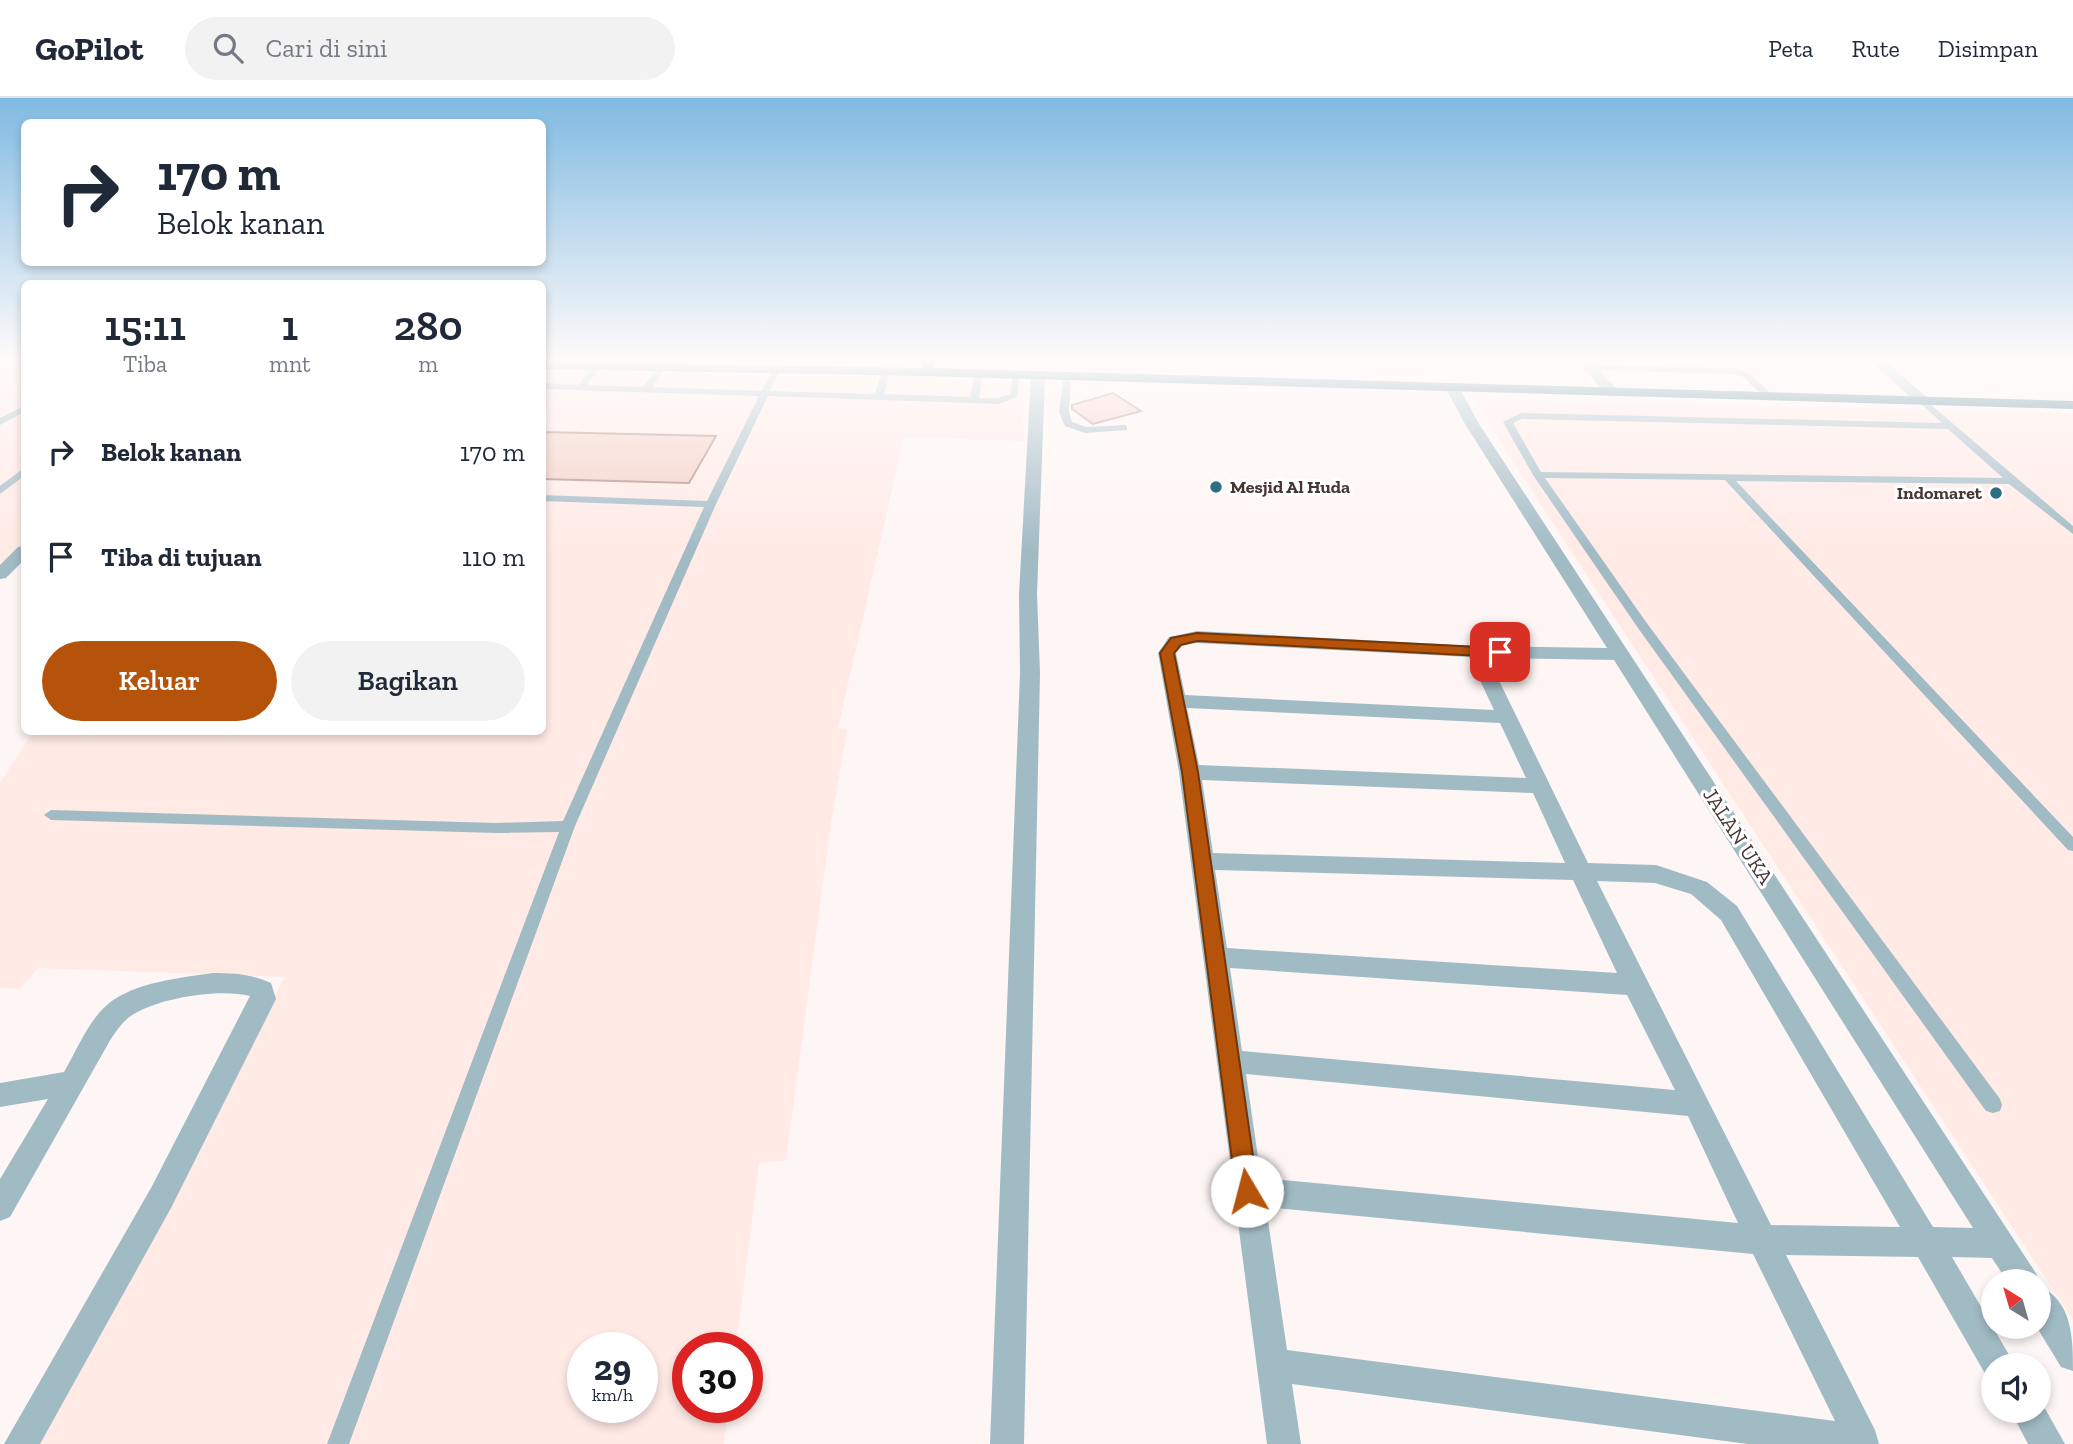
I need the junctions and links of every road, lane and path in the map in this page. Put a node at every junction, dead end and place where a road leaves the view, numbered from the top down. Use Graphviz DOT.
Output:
graph roads {
  1 [pos="748,425"];
  2 [pos="1027,425"];
  3 [pos="1073,425"];
  4 [pos="1473,425"];
  5 [pos="1508,425"];
  6 [pos="1885,425"];
  7 [pos="1950,426"];
  8 [pos="1124,428"];
  9 [pos="21,474"];
  10 [pos="1538,475"];
  11 [pos="1727,477"];
  12 [pos="2012,481"];
  13 [pos="0,491"];
  14 [pos="546,498"];
  15 [pos="711,504"];
  16 [pos="2073,531"];
  17 [pos="21,554"];
  18 [pos="0,574"];
  19 [pos="1475,652"];
  20 [pos="1621,654"];
  21 [pos="1177,701"];
  22 [pos="1508,717"];
  23 [pos="1190,772"];
  24 [pos="1542,786"];
  25 [pos="51,816"];
  26 [pos="568,826"];
  27 [pos="2073,846"];
  28 [pos="1202,861"];
  29 [pos="1582,872"];
  30 [pos="1215,957"];
  31 [pos="1635,985"];
  32 [pos="1229,1061"];
  33 [pos="72,1083"];
  34 [pos="0,1095"];
  35 [pos="1696,1104"];
  36 [pos="1993,1105"];
  37 [pos="1247,1191"];
  38 [pos="0,1207"];
  39 [pos="1762,1240"];
  40 [pos="1923,1241"];
  41 [pos="2000,1243"];
  42 [pos="2017,1269"];
  43 [pos="2051,1321"];
  44 [pos="1992,1353"];
  45 [pos="2073,1355"];
  46 [pos="1274,1365"];
  47 [pos="2035,1423"];
  48 [pos="1864,1443"];
  49 [pos="21,1444"];
  50 [pos="338,1444"];
  51 [pos="1007,1444"];
  52 [pos="1284,1444"];
  53 [pos="2048,1444"];
  1 -- 15 [label="lane"];
  2 -- 51 [label="street"];
  3 -- 8 [label="lane"];
  4 -- 20 [label="street, JALAN UKA"];
  5 -- 10 [label="lane"];
  6 -- 7 [label="lane"];
  7 -- 12 [label="lane"];
  9 -- 13 [label="lane"];
  10 -- 11 [label="lane"];
  10 -- 36 [label="lane"];
  11 -- 12 [label="lane"];
  11 -- 27 [label="lane"];
  12 -- 16 [label="lane"];
  14 -- 15 [label="lane"];
  15 -- 26 [label="lane"];
  17 -- 18 [label="street"];
  19 -- 20 [label="street"];
  19 -- 21 [label="street"];
  19 -- 22 [label="street"];
  20 -- 41 [label="street, JALAN UKA"];
  21 -- 22 [label="street"];
  21 -- 23 [label="street"];
  22 -- 24 [label="street"];
  23 -- 24 [label="street"];
  23 -- 28 [label="street"];
  24 -- 29 [label="street"];
  25 -- 26 [label="lane"];
  26 -- 50 [label="lane"];
  28 -- 29 [label="street"];
  28 -- 30 [label="street"];
  29 -- 31 [label="street"];
  29 -- 40 [label="street"];
  30 -- 31 [label="street"];
  30 -- 32 [label="street"];
  31 -- 35 [label="street"];
  32 -- 35 [label="street"];
  32 -- 37 [label="street"];
  33 -- 34 [label="street"];
  33 -- 38 [label="street"];
  33 -- 49 [label="street"];
  35 -- 39 [label="street"];
  37 -- 39 [label="street"];
  37 -- 46 [label="street"];
  39 -- 40 [label="street"];
  39 -- 48 [label="street"];
  40 -- 41 [label="street"];
  40 -- 44 [label="street"];
  41 -- 42 [label="street, JALAN UKA"];
  43 -- 45 [label="street"];
  46 -- 48 [label="street"];
  46 -- 52 [label="street"];
  47 -- 53 [label="street"];
}
